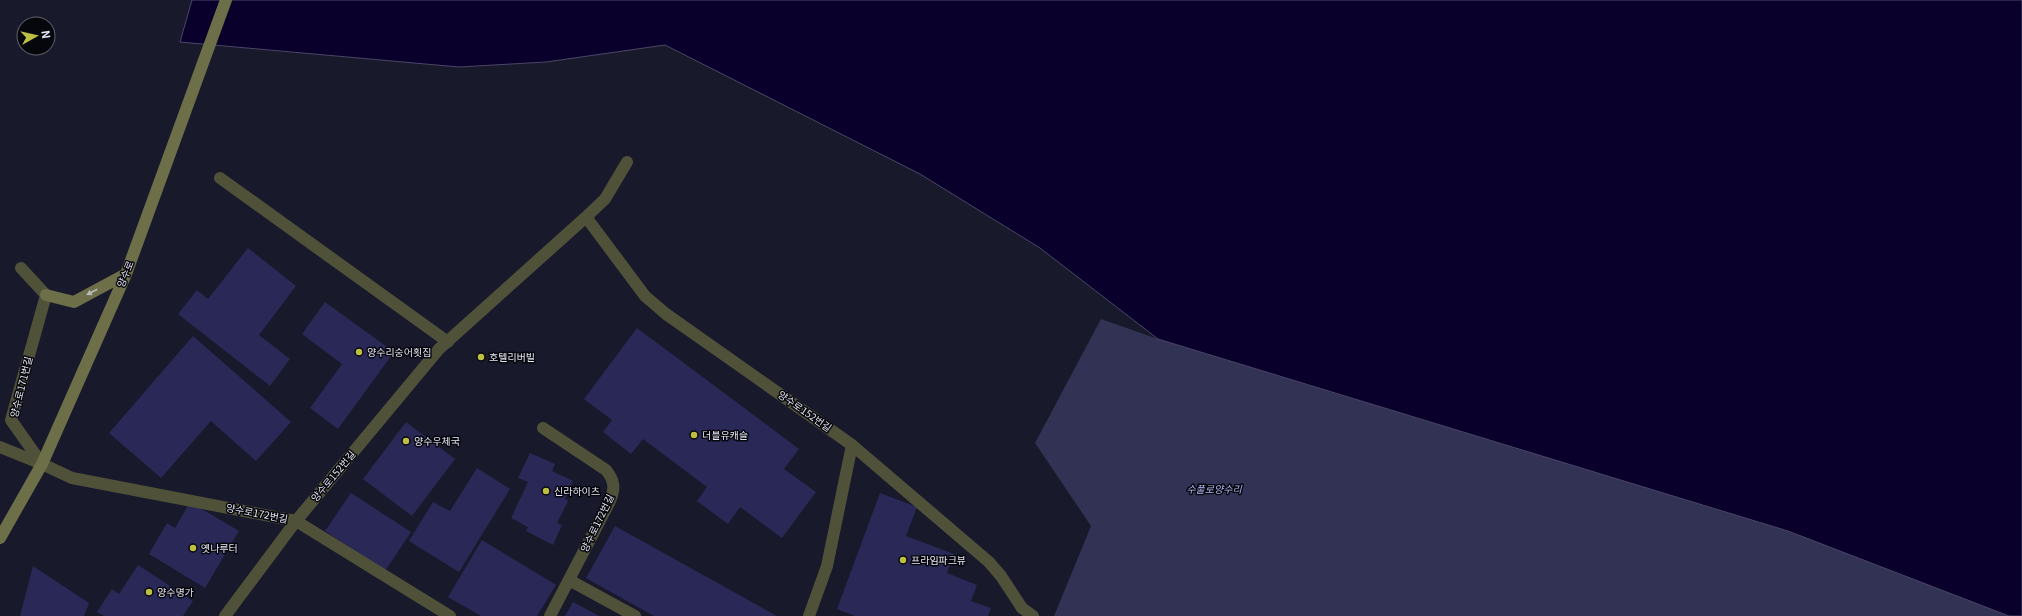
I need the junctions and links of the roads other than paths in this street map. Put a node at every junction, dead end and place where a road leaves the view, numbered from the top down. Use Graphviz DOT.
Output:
graph roads {
  1 [pos="226,0"];
  2 [pos="627,162"];
  3 [pos="220,178"];
  4 [pos="586,217"];
  5 [pos="21,268"];
  6 [pos="126,274"];
  7 [pos="46,295"];
  8 [pos="448,342"];
  9 [pos="543,428"];
  10 [pos="852,445"];
  11 [pos="0,447"];
  12 [pos="42,464"];
  13 [pos="296,521"];
  14 [pos="0,538"];
  15 [pos="569,580"];
  16 [pos="1022,612"];
  17 [pos="225,616"];
  18 [pos="450,616"];
  19 [pos="550,616"];
  20 [pos="635,616"];
  21 [pos="809,616"];
  22 [pos="1033,616"];
  1 -- 6 [label="main road, 양수로"];
  2 -- 4 [label="street, 양수로152번길"];
  3 -- 8 [label="street"];
  4 -- 8 [label="street, 양수로152번길"];
  4 -- 10 [label="street, 양수로152번길"];
  5 -- 7 [label="street"];
  6 -- 7 [label="main road, one-way"];
  6 -- 12 [label="main road, 양수로"];
  7 -- 12 [label="street, 양수로171번길"];
  8 -- 13 [label="street, 양수로152번길"];
  9 -- 15 [label="street, 양수로172번길"];
  10 -- 16 [label="street, 양수로152번길"];
  10 -- 21 [label="street"];
  11 -- 12 [label="street"];
  12 -- 13 [label="street, 양수로172번길"];
  12 -- 14 [label="main road, 양수로"];
  13 -- 17 [label="street, 양수로152번길"];
  13 -- 18 [label="street, 양수로172번길"];
  15 -- 19 [label="street, 양수로172번길"];
  15 -- 20 [label="street"];
  16 -- 22 [label="street, 양수로152번길"];
}
